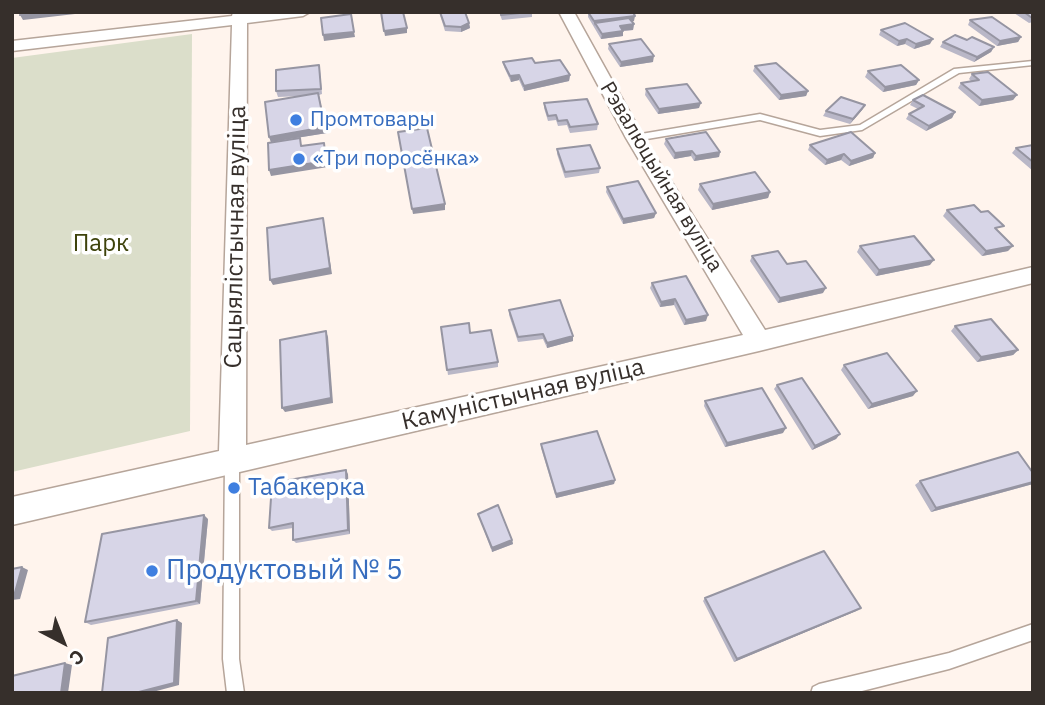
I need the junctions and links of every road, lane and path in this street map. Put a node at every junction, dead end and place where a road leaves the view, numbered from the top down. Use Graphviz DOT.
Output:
graph roads {
  1 [pos="303,12"];
  2 [pos="566,12"];
  3 [pos="240,16"];
  4 [pos="12,46"];
  5 [pos="1033,63"];
  6 [pos="635,138"];
  7 [pos="1033,275"];
  8 [pos="760,341"];
  9 [pos="232,461"];
  10 [pos="12,511"];
  11 [pos="1033,632"];
  12 [pos="236,693"];
  13 [pos="818,693"];
  1 -- 3 [label="street"];
  2 -- 6 [label="street, Рэвалюцыйная вуліца"];
  3 -- 4 [label="street"];
  3 -- 9 [label="street, Сацыялістычная вуліца"];
  5 -- 6 [label="lane"];
  6 -- 8 [label="street, Рэвалюцыйная вуліца"];
  7 -- 8 [label="street, Камуністычная вуліца"];
  8 -- 9 [label="street, Камуністычная вуліца"];
  9 -- 10 [label="street, Камуністычная вуліца"];
  9 -- 12 [label="lane"];
  11 -- 13 [label="lane"];
}
